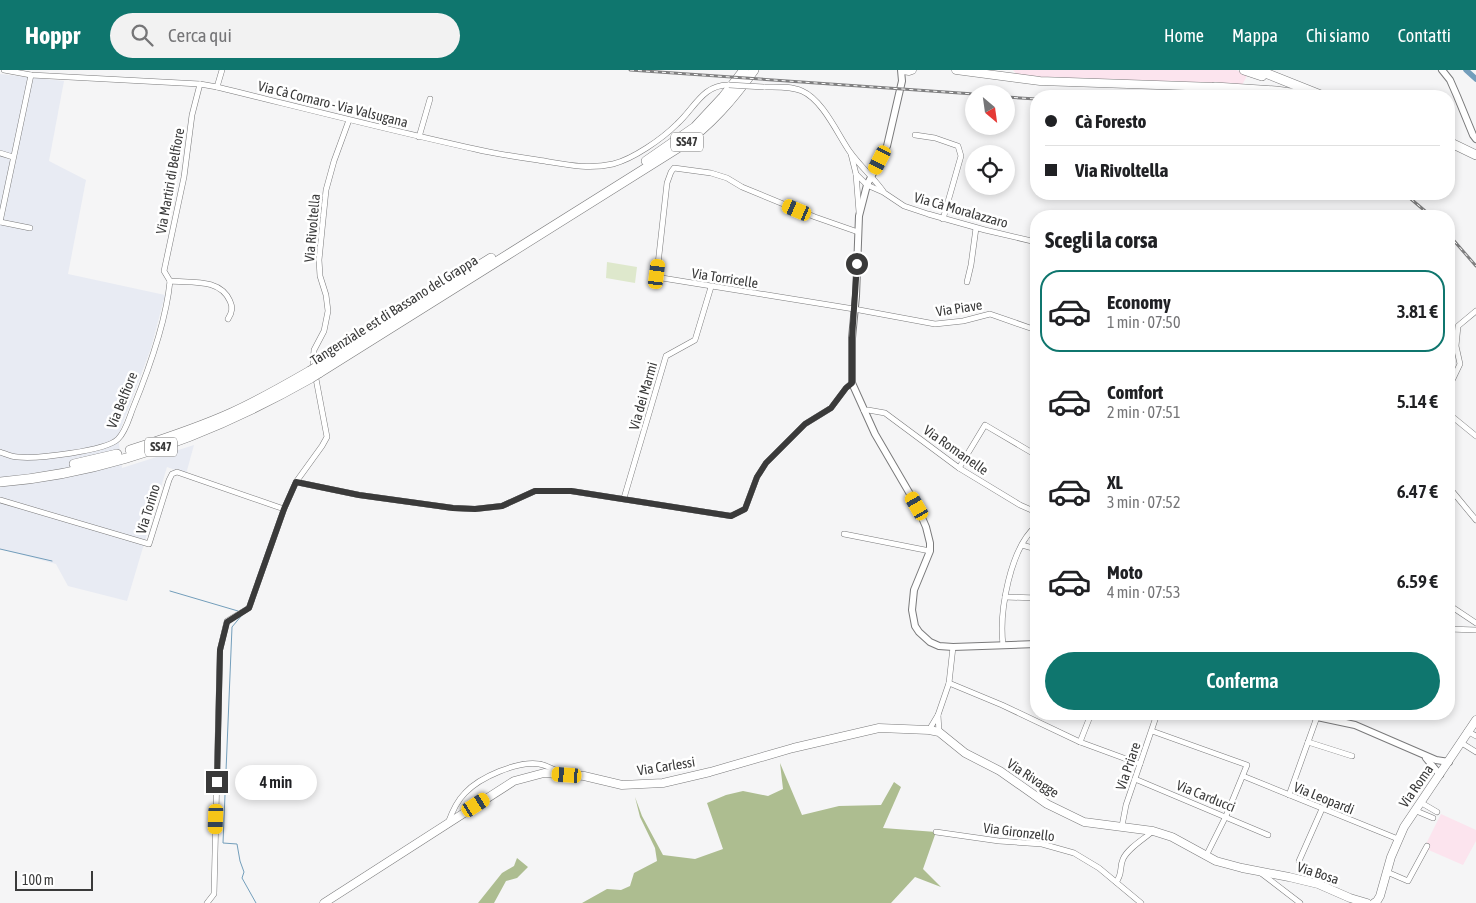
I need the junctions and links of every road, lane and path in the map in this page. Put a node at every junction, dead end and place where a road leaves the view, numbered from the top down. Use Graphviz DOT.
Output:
graph roads {
  1 [pos="4,70"];
  2 [pos="222,70"];
  3 [pos="744,70"];
  4 [pos="754,70"];
  5 [pos="907,70"];
  6 [pos="956,70"];
  7 [pos="1244,70"];
  8 [pos="1258,70"];
  9 [pos="1442,70"];
  10 [pos="974,71"];
  11 [pos="997,73"];
  12 [pos="31,75"];
  13 [pos="1284,82"];
  14 [pos="200,84"];
  15 [pos="217,87"];
  16 [pos="1215,87"];
  17 [pos="1261,90"];
  18 [pos="1306,90"];
  19 [pos="1454,90"];
  20 [pos="1455,92"];
  21 [pos="430,99"];
  22 [pos="349,120"];
  23 [pos="915,136"];
  24 [pos="419,137"];
  25 [pos="1476,139"];
  26 [pos="1455,145"];
  27 [pos="0,154"];
  28 [pos="851,154"];
  29 [pos="1476,155"];
  30 [pos="12,157"];
  31 [pos="856,174"];
  32 [pos="871,177"];
  33 [pos="867,185"];
  34 [pos="883,192"];
  35 [pos="859,216"];
  36 [pos="943,219"];
  37 [pos="0,222"];
  38 [pos="30,228"];
  39 [pos="976,228"];
  40 [pos="858,232"];
  41 [pos="1030,241"];
  42 [pos="472,273"];
  43 [pos="170,280"];
  44 [pos="967,282"];
  45 [pos="711,287"];
  46 [pos="854,309"];
  47 [pos="1476,310"];
  48 [pos="228,319"];
  49 [pos="1030,328"];
  50 [pos="314,372"];
  51 [pos="1455,374"];
  52 [pos="852,383"];
  53 [pos="864,411"];
  54 [pos="1455,419"];
  55 [pos="1476,436"];
  56 [pos="1030,451"];
  57 [pos="0,452"];
  58 [pos="959,468"];
  59 [pos="0,477"];
  60 [pos="0,482"];
  61 [pos="296,482"];
  62 [pos="624,498"];
  63 [pos="1455,498"];
  64 [pos="0,500"];
  65 [pos="284,509"];
  66 [pos="1030,509"];
  67 [pos="1476,520"];
  68 [pos="1030,532"];
  69 [pos="844,534"];
  70 [pos="1022,545"];
  71 [pos="1030,547"];
  72 [pos="930,550"];
  73 [pos="1005,597"];
  74 [pos="1030,598"];
  75 [pos="1455,609"];
  76 [pos="1476,623"];
  77 [pos="1455,629"];
  78 [pos="1476,630"];
  79 [pos="1002,644"];
  80 [pos="1030,644"];
  81 [pos="953,647"];
  82 [pos="949,683"];
  83 [pos="938,715"];
  84 [pos="1030,718"];
  85 [pos="1034,720"];
  86 [pos="1089,720"];
  87 [pos="1155,720"];
  88 [pos="1316,720"];
  89 [pos="1331,720"];
  90 [pos="1476,720"];
  91 [pos="929,730"];
  92 [pos="864,731"];
  93 [pos="1152,731"];
  94 [pos="1467,731"];
  95 [pos="939,732"];
  96 [pos="1476,736"];
  97 [pos="1080,742"];
  98 [pos="1308,742"];
  99 [pos="1460,742"];
  100 [pos="1476,752"];
  101 [pos="1423,755"];
  102 [pos="1352,756"];
  103 [pos="1449,762"];
  104 [pos="1140,764"];
  105 [pos="567,775"];
  106 [pos="1440,775"];
  107 [pos="1243,776"];
  108 [pos="1135,779"];
  109 [pos="1289,795"];
  110 [pos="1420,802"];
  111 [pos="1322,809"];
  112 [pos="1414,810"];
  113 [pos="1436,812"];
  114 [pos="1226,816"];
  115 [pos="1434,818"];
  116 [pos="447,823"];
  117 [pos="1122,826"];
  118 [pos="1153,831"];
  119 [pos="936,832"];
  120 [pos="1268,835"];
  121 [pos="1398,839"];
  122 [pos="1427,846"];
  123 [pos="1206,856"];
  124 [pos="1299,862"];
  125 [pos="1261,872"];
  126 [pos="1387,872"];
  127 [pos="1116,882"];
  128 [pos="1377,902"];
  129 [pos="207,903"];
  130 [pos="324,903"];
  131 [pos="1141,903"];
  132 [pos="1300,903"];
  133 [pos="1367,903"];
  1 -- 12 [label="street, Via Cà Cornaro - Via Valsugana"];
  2 -- 15 [label="street"];
  3 -- 42 [label="highway, Tangenziale est di Bassano del Grappa / SS47"];
  4 -- 42 [label="highway, Tangenziale est di Bassano del Grappa / SS47"];
  5 -- 32 [label="street"];
  6 -- 10 [label="main road"];
  7 -- 13 [label="highway"];
  8 -- 13 [label="highway"];
  9 -- 19 [label="street"];
  10 -- 11 [label="main road"];
  11 -- 16 [label="main road"];
  12 -- 14 [label="street, Via Cà Cornaro - Via Valsugana"];
  12 -- 30 [label="street"];
  13 -- 18 [label="highway"];
  14 -- 15 [label="street, Via Cà Cornaro - Via Valsugana"];
  14 -- 43 [label="street, Via Martiri di Belfiore"];
  15 -- 22 [label="street, Via Cà Cornaro - Via Valsugana"];
  16 -- 17 [label="highway"];
  20 -- 25 [label="street"];
  21 -- 24 [label="street"];
  22 -- 24 [label="street, Via Cà Cornaro - Via Valsugana"];
  22 -- 61 [label="street, Via Rivoltella"];
  23 -- 36 [label="street"];
  24 -- 28 [label="street, Via Cà Cornaro - Via Valsugana, bridge"];
  26 -- 29 [label="highway"];
  27 -- 30 [label="street"];
  28 -- 31 [label="street"];
  28 -- 32 [label="street, Via Cà Moralazzaro"];
  30 -- 37 [label="street"];
  31 -- 33 [label="street"];
  31 -- 35 [label="street"];
  32 -- 33 [label="street"];
  32 -- 34 [label="street, Via Cà Moralazzaro"];
  33 -- 34 [label="street, Via Cà Moralazzaro"];
  33 -- 35 [label="street"];
  34 -- 36 [label="street, Via Cà Moralazzaro"];
  35 -- 40 [label="street"];
  36 -- 39 [label="street, Via Cà Moralazzaro"];
  37 -- 38 [label="street"];
  39 -- 41 [label="street, Via Cà Moralazzaro"];
  39 -- 44 [label="street"];
  40 -- 45 [label="street, Via Torricelle"];
  40 -- 46 [label="street"];
  42 -- 50 [label="highway, Tangenziale est di Bassano del Grappa / SS47"];
  43 -- 48 [label="street"];
  43 -- 57 [label="street, Via Belfiore"];
  45 -- 46 [label="street, Via Torricelle"];
  45 -- 62 [label="street, Via dei Marmi"];
  46 -- 49 [label="street, Via Piave"];
  46 -- 52 [label="street"];
  47 -- 51 [label="street"];
  50 -- 59 [label="highway, Tangenziale est di Bassano del Grappa / SS47"];
  50 -- 60 [label="highway, Tangenziale est di Bassano del Grappa / SS47"];
  52 -- 53 [label="street"];
  52 -- 62 [label="street"];
  53 -- 58 [label="street, Via Romanelle"];
  53 -- 72 [label="street"];
  54 -- 55 [label="street"];
  56 -- 58 [label="street"];
  58 -- 66 [label="street, Via Romanelle"];
  61 -- 62 [label="street"];
  61 -- 65 [label="street, Via Rivoltella"];
  63 -- 67 [label="street"];
  64 -- 65 [label="street, Via Torino"];
  65 -- 129 [label="street, Via Rivoltella"];
  68 -- 70 [label="street"];
  69 -- 72 [label="street"];
  70 -- 71 [label="street"];
  70 -- 73 [label="street"];
  72 -- 81 [label="street"];
  73 -- 74 [label="street"];
  73 -- 79 [label="street"];
  75 -- 76 [label="street"];
  77 -- 78 [label="street"];
  79 -- 80 [label="street"];
  79 -- 81 [label="street"];
  81 -- 82 [label="street"];
  82 -- 83 [label="street"];
  82 -- 84 [label="street"];
  83 -- 91 [label="street"];
  83 -- 95 [label="street"];
  85 -- 97 [label="street"];
  86 -- 97 [label="street"];
  87 -- 93 [label="street, Via Priare"];
  88 -- 98 [label="street"];
  89 -- 101 [label="street"];
  90 -- 94 [label="main road, Via Roma"];
  91 -- 92 [label="main road, Via Rivagge"];
  91 -- 95 [label="main road, Via Rivagge"];
  92 -- 105 [label="main road, Via Carlessi"];
  93 -- 104 [label="street, Via Priare"];
  93 -- 107 [label="street"];
  94 -- 96 [label="street"];
  94 -- 99 [label="main road, Via Roma"];
  95 -- 117 [label="main road, Via Rivagge"];
  97 -- 104 [label="street"];
  98 -- 102 [label="street"];
  98 -- 109 [label="street"];
  99 -- 100 [label="street"];
  99 -- 103 [label="main road, Via Roma"];
  101 -- 103 [label="street"];
  101 -- 106 [label="street"];
  103 -- 106 [label="main road, Via Roma"];
  104 -- 108 [label="street, Via Priare"];
  105 -- 116 [label="main road, Via Carlessi"];
  105 -- 116 [label="street"];
  106 -- 110 [label="main road, Via Roma"];
  107 -- 109 [label="street, Via Leopardi"];
  107 -- 114 [label="street"];
  108 -- 114 [label="street, Via Carducci"];
  108 -- 117 [label="street, Via Priare"];
  109 -- 111 [label="street, Via Leopardi"];
  110 -- 112 [label="main road, Via Roma"];
  110 -- 113 [label="street"];
  111 -- 121 [label="street, Via Leopardi"];
  111 -- 124 [label="street"];
  112 -- 115 [label="street"];
  112 -- 121 [label="main road, Via Roma"];
  114 -- 120 [label="street, Via Carducci"];
  114 -- 123 [label="street"];
  116 -- 130 [label="main road, Via Carlessi"];
  117 -- 118 [label="main road, Via Rivagge"];
  118 -- 123 [label="main road, Via Rivagge"];
  118 -- 127 [label="street"];
  119 -- 127 [label="street, Via Gironzello"];
  121 -- 126 [label="main road, Via Roma"];
  122 -- 126 [label="street"];
  123 -- 125 [label="main road, Via Bosa"];
  125 -- 132 [label="street"];
  125 -- 133 [label="main road, Via Bosa"];
  126 -- 128 [label="main road, Via Roma"];
  127 -- 131 [label="street, Via Gironzello"];
}
